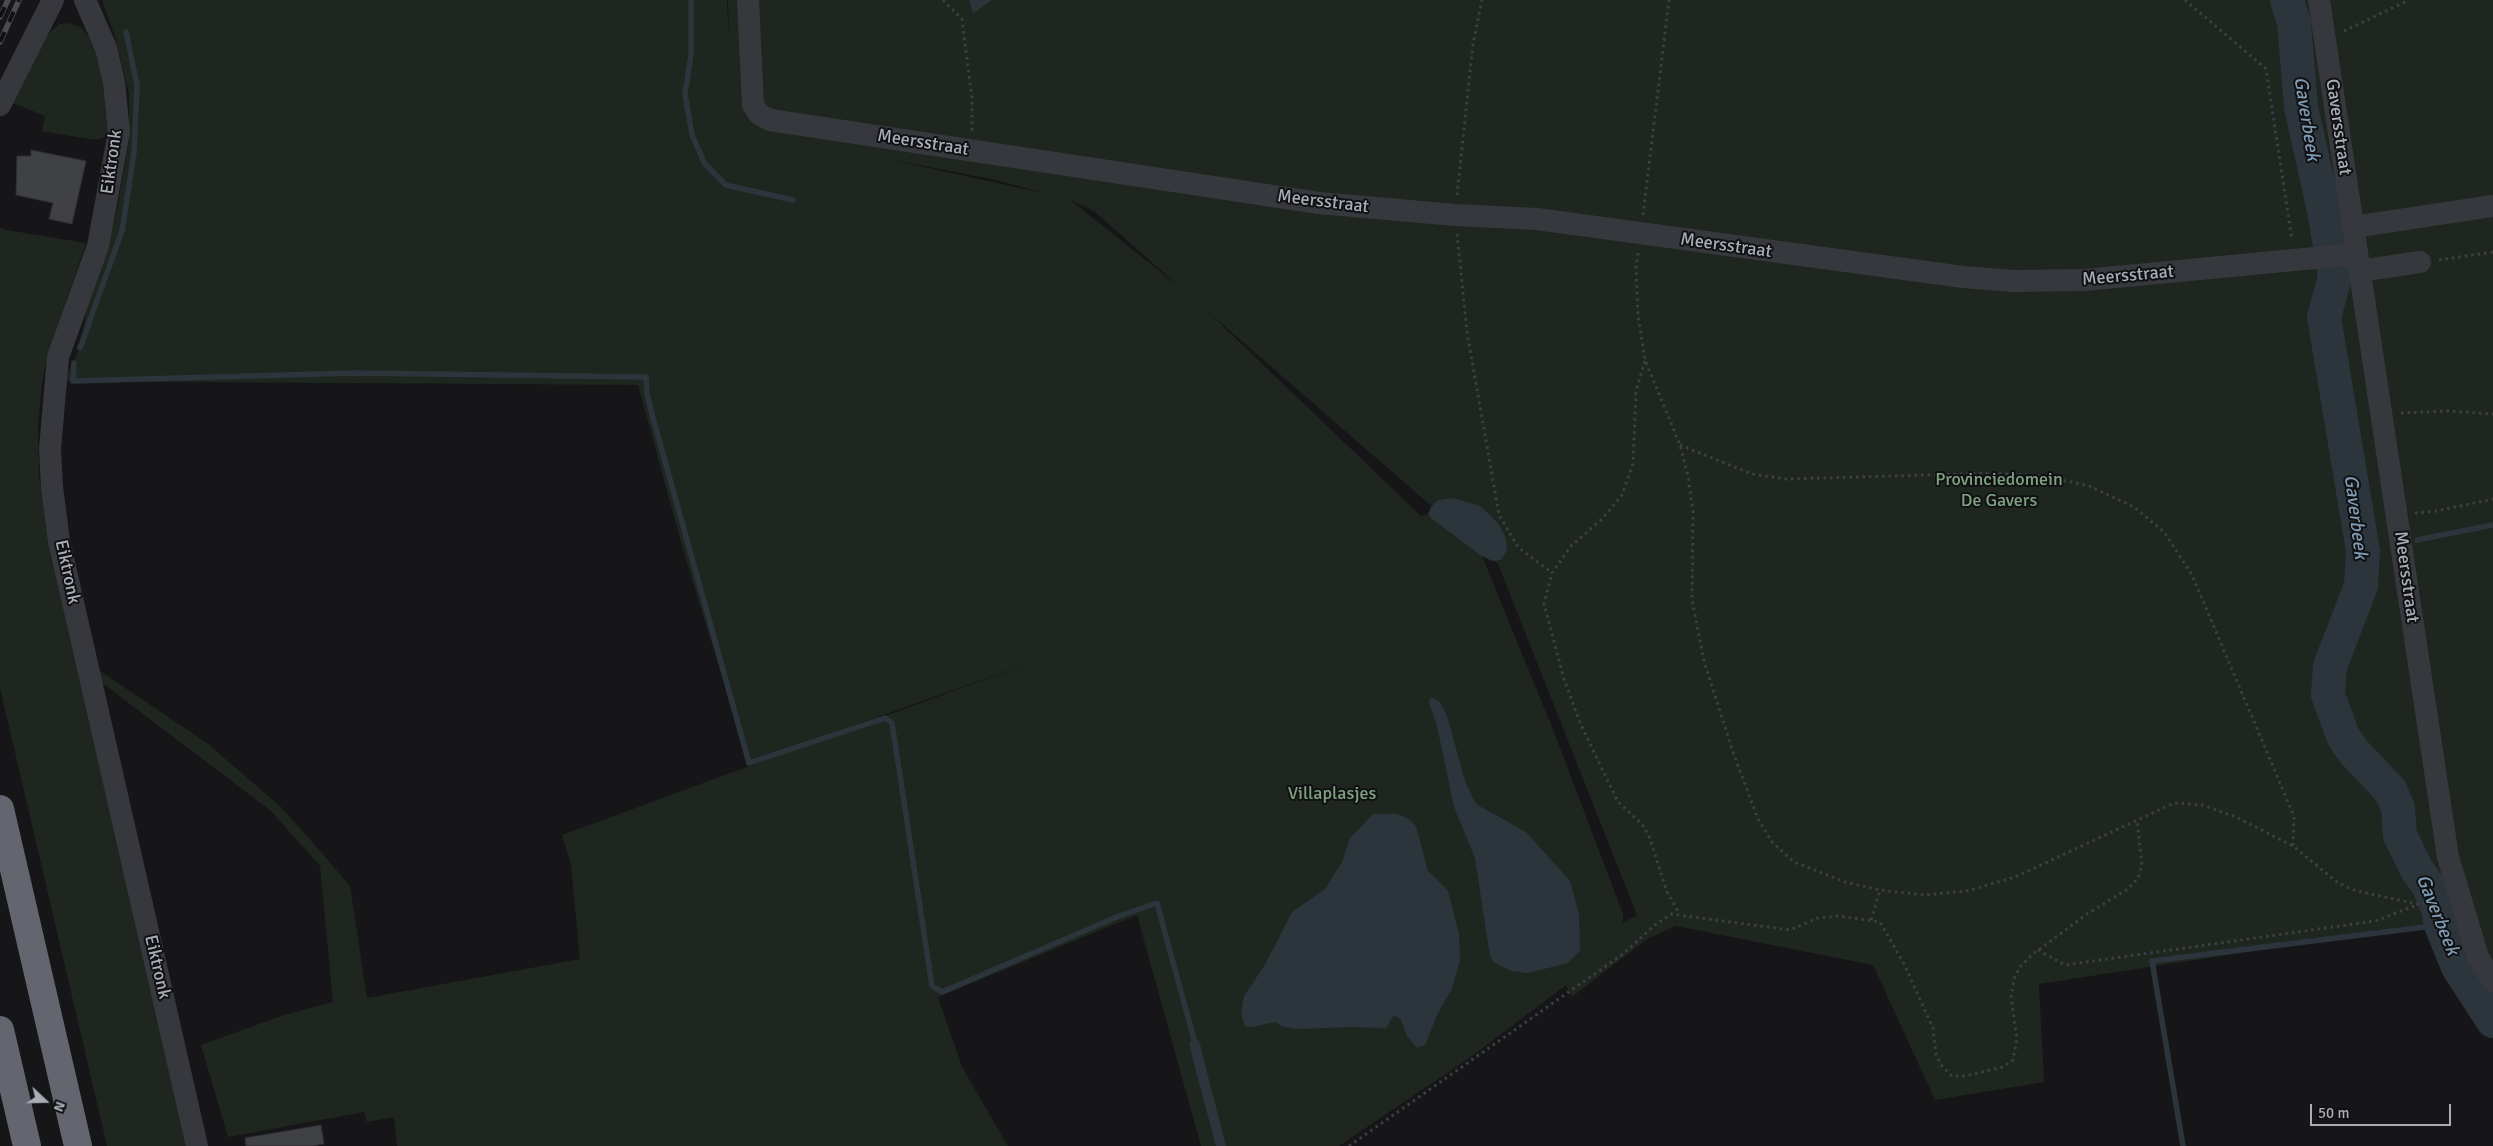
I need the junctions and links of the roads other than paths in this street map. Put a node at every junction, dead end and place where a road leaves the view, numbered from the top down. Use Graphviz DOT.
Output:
graph roads {
  1 [pos="53,0"];
  2 [pos="85,0"];
  3 [pos="748,0"];
  4 [pos="2319,0"];
  5 [pos="0,105"];
  6 [pos="2493,206"];
  7 [pos="2353,227"];
  8 [pos="2346,259"];
  9 [pos="2420,262"];
  10 [pos="0,809"];
  11 [pos="2493,981"];
  12 [pos="0,1030"];
  13 [pos="27,1146"];
  14 [pos="78,1146"];
  15 [pos="197,1146"];
  1 -- 5 [label="street"];
  2 -- 15 [label="street, Eiktronk"];
  3 -- 8 [label="street, Meersstraat"];
  4 -- 7 [label="street, Gaversstraat"];
  6 -- 7 [label="street"];
  7 -- 8 [label="street, Gaversstraat"];
  8 -- 9 [label="street"];
  8 -- 11 [label="street, Meersstraat"];
  10 -- 14 [label="highway"];
  12 -- 13 [label="highway"];
}
